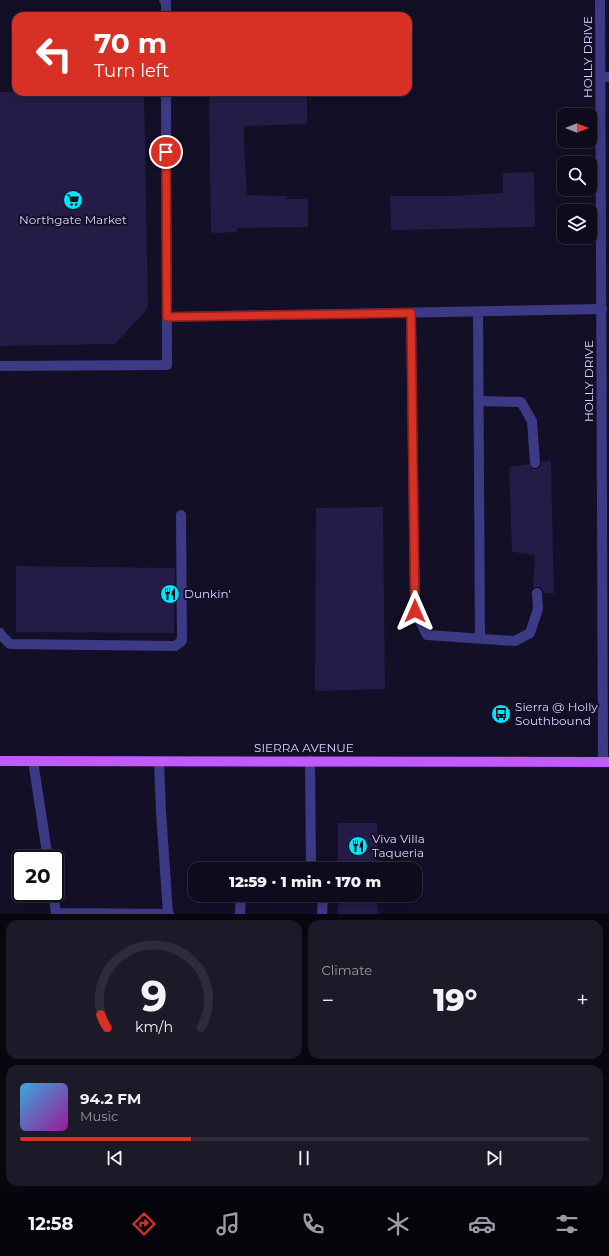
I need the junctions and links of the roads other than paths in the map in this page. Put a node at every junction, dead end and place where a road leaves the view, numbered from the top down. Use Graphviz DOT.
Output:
graph roads {
  1 [pos="164,0"];
  2 [pos="600,0"];
  3 [pos="166,12"];
  4 [pos="605,77"];
  5 [pos="166,96"];
  6 [pos="602,309"];
  7 [pos="478,312"];
  8 [pos="411,313"];
  9 [pos="167,317"];
  10 [pos="0,366"];
  11 [pos="605,377"];
  12 [pos="479,401"];
  13 [pos="535,463"];
  14 [pos="181,515"];
  15 [pos="538,593"];
  16 [pos="606,617"];
  17 [pos="0,633"];
  18 [pos="480,638"];
  19 [pos="0,761"];
  20 [pos="33,761"];
  21 [pos="310,761"];
  22 [pos="159,762"];
  23 [pos="606,762"];
  24 [pos="47,850"];
  25 [pos="311,862"];
  26 [pos="55,902"];
  27 [pos="241,902"];
  28 [pos="323,902"];
  29 [pos="57,913"];
  30 [pos="169,914"];
  31 [pos="240,914"];
  32 [pos="322,914"];
  1 -- 3 [label="street"];
  2 -- 4 [label="street, HOLLY DRIVE"];
  4 -- 6 [label="street, HOLLY DRIVE"];
  5 -- 9 [label="street"];
  6 -- 7 [label="street"];
  6 -- 11 [label="street, HOLLY DRIVE"];
  7 -- 8 [label="street"];
  7 -- 12 [label="street"];
  8 -- 9 [label="street"];
  8 -- 18 [label="street"];
  9 -- 10 [label="street"];
  11 -- 16 [label="street, HOLLY DRIVE"];
  12 -- 13 [label="street"];
  12 -- 18 [label="street"];
  14 -- 17 [label="street"];
  15 -- 18 [label="street"];
  16 -- 23 [label="street, HOLLY DRIVE"];
  19 -- 20 [label="main road, SIERRA AVENUE"];
  20 -- 22 [label="main road, SIERRA AVENUE"];
  20 -- 24 [label="street"];
  21 -- 22 [label="main road, SIERRA AVENUE"];
  21 -- 23 [label="main road, SIERRA AVENUE"];
  21 -- 25 [label="street"];
  22 -- 30 [label="street"];
  26 -- 29 [label="street"];
  27 -- 31 [label="street"];
  28 -- 32 [label="street"];
  29 -- 30 [label="street"];
}
